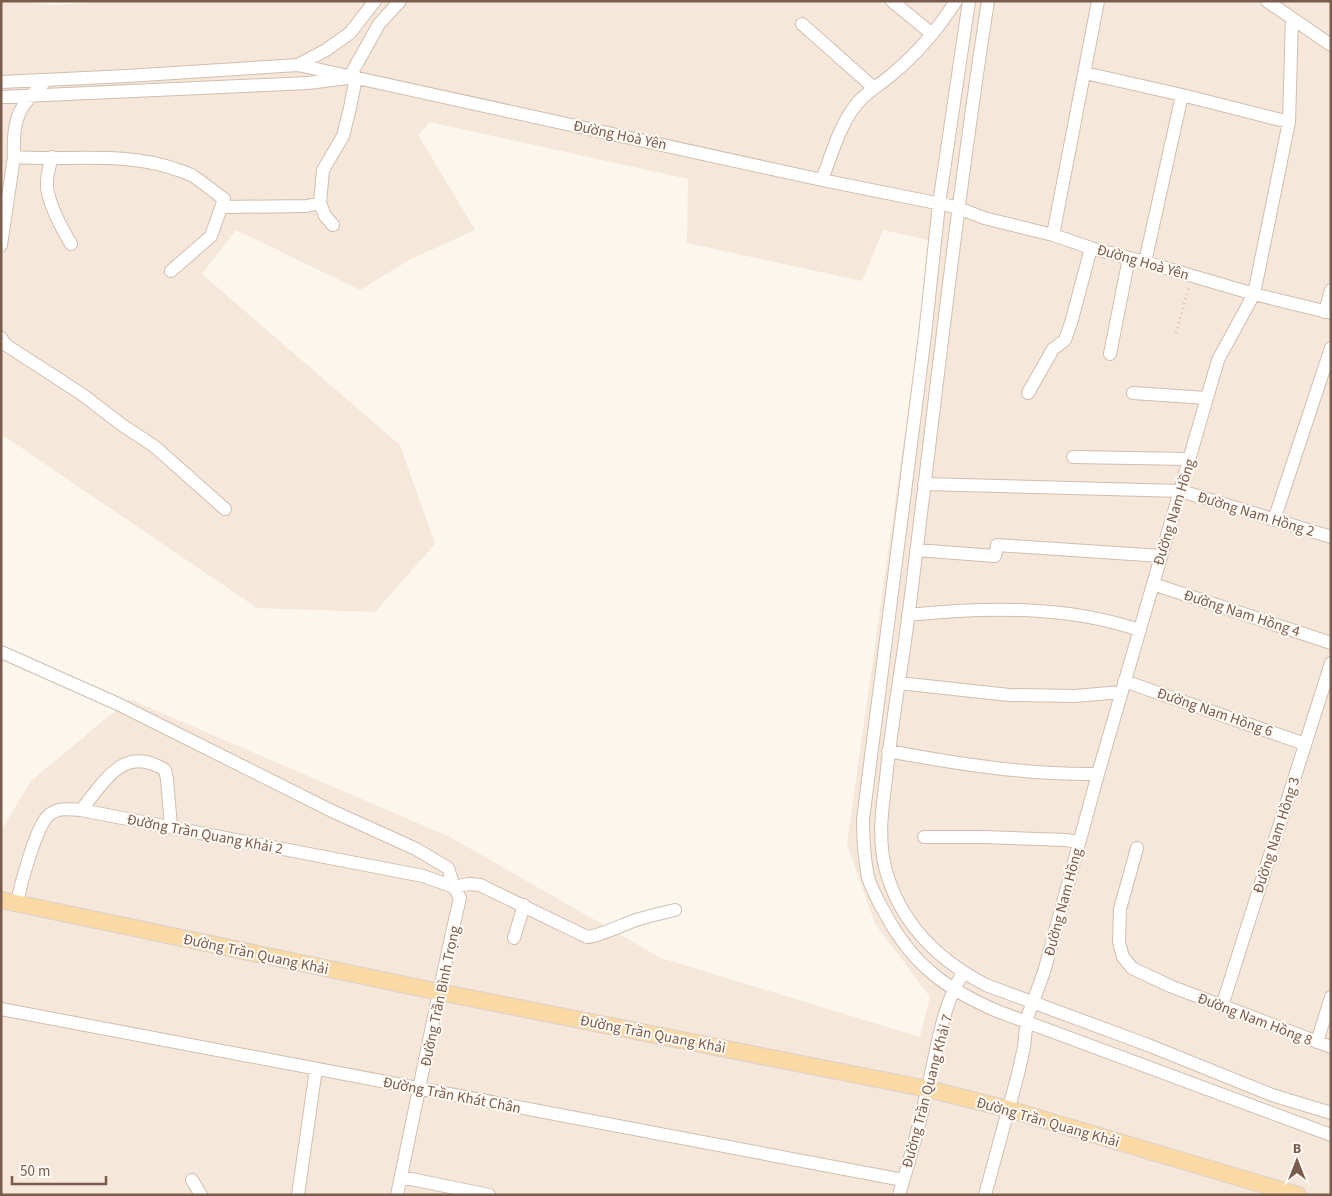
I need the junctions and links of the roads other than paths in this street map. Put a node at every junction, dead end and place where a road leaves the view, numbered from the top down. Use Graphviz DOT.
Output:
graph roads {
  1 [pos="375,1"];
  2 [pos="400,1"];
  3 [pos="892,1"];
  4 [pos="956,1"];
  5 [pos="969,1"];
  6 [pos="988,1"];
  7 [pos="1098,1"];
  8 [pos="1267,1"];
  9 [pos="1292,18"];
  10 [pos="802,24"];
  11 [pos="932,34"];
  12 [pos="1331,45"];
  13 [pos="298,65"];
  14 [pos="1085,73"];
  15 [pos="353,76"];
  16 [pos="47,80"];
  17 [pos="1,82"];
  18 [pos="874,88"];
  19 [pos="1182,94"];
  20 [pos="1,97"];
  21 [pos="28,97"];
  22 [pos="1289,122"];
  23 [pos="14,157"];
  24 [pos="52,157"];
  25 [pos="822,180"];
  26 [pos="6,192"];
  27 [pos="320,203"];
  28 [pos="940,205"];
  29 [pos="223,207"];
  30 [pos="957,208"];
  31 [pos="333,225"];
  32 [pos="1053,235"];
  33 [pos="1,244"];
  34 [pos="71,244"];
  35 [pos="1091,248"];
  36 [pos="1129,258"];
  37 [pos="1146,262"];
  38 [pos="171,270"];
  39 [pos="1331,290"];
  40 [pos="1254,294"];
  41 [pos="1328,313"];
  42 [pos="3,345"];
  43 [pos="1331,348"];
  44 [pos="1110,354"];
  45 [pos="1133,393"];
  46 [pos="1028,394"];
  47 [pos="1207,398"];
  48 [pos="1073,457"];
  49 [pos="1190,459"];
  50 [pos="924,484"];
  51 [pos="1181,491"];
  52 [pos="225,509"];
  53 [pos="1274,520"];
  54 [pos="1331,537"];
  55 [pos="916,550"];
  56 [pos="1161,556"];
  57 [pos="1153,584"];
  58 [pos="908,615"];
  59 [pos="1139,630"];
  60 [pos="1331,642"];
  61 [pos="1,652"];
  62 [pos="1331,664"];
  63 [pos="899,683"];
  64 [pos="1123,687"];
  65 [pos="1305,744"];
  66 [pos="888,752"];
  67 [pos="1098,774"];
  68 [pos="81,810"];
  69 [pos="171,827"];
  70 [pos="924,837"];
  71 [pos="1079,842"];
  72 [pos="1137,848"];
  73 [pos="454,887"];
  74 [pos="9,902"];
  75 [pos="524,905"];
  76 [pos="675,910"];
  77 [pos="514,938"];
  78 [pos="962,974"];
  79 [pos="954,989"];
  80 [pos="439,992"];
  81 [pos="1331,997"];
  82 [pos="1032,1003"];
  83 [pos="1222,1006"];
  84 [pos="1,1009"];
  85 [pos="1027,1020"];
  86 [pos="1317,1042"];
  87 [pos="1331,1047"];
  88 [pos="316,1069"];
  89 [pos="421,1089"];
  90 [pos="928,1089"];
  91 [pos="1008,1109"];
  92 [pos="1331,1113"];
  93 [pos="1331,1135"];
  94 [pos="401,1177"];
  95 [pos="192,1180"];
  96 [pos="903,1180"];
  97 [pos="1266,1191"];
  98 [pos="201,1195"];
  99 [pos="298,1195"];
  100 [pos="397,1195"];
  101 [pos="490,1195"];
  102 [pos="899,1195"];
  103 [pos="985,1195"];
  104 [pos="1298,1195"];
  1 -- 13 [label="street"];
  2 -- 15 [label="street"];
  3 -- 11 [label="street"];
  4 -- 11 [label="street"];
  5 -- 28 [label="street"];
  6 -- 30 [label="street"];
  7 -- 14 [label="street"];
  8 -- 9 [label="street"];
  9 -- 12 [label="street"];
  9 -- 22 [label="street, Đường Nam Hồng"];
  10 -- 18 [label="street"];
  11 -- 18 [label="street"];
  13 -- 15 [label="street, Đường Hoà Yên"];
  13 -- 16 [label="street"];
  14 -- 19 [label="street"];
  14 -- 32 [label="street"];
  15 -- 21 [label="street"];
  15 -- 25 [label="street, Đường Hoà Yên"];
  15 -- 27 [label="street"];
  16 -- 17 [label="street"];
  16 -- 21 [label="street"];
  18 -- 25 [label="street"];
  19 -- 22 [label="street"];
  19 -- 37 [label="street"];
  20 -- 21 [label="street"];
  21 -- 23 [label="street"];
  22 -- 40 [label="street, Đường Nam Hồng"];
  23 -- 24 [label="street"];
  23 -- 26 [label="street"];
  24 -- 29 [label="street"];
  24 -- 34 [label="street"];
  25 -- 28 [label="street, Đường Hoà Yên"];
  26 -- 33 [label="street"];
  27 -- 29 [label="street"];
  27 -- 31 [label="street"];
  28 -- 30 [label="street, Đường Hoà Yên"];
  28 -- 79 [label="street"];
  29 -- 38 [label="street"];
  30 -- 32 [label="street, Đường Hoà Yên"];
  30 -- 50 [label="street"];
  32 -- 35 [label="street, Đường Hoà Yên"];
  35 -- 36 [label="street, Đường Hoà Yên"];
  35 -- 46 [label="street"];
  36 -- 37 [label="street, Đường Hoà Yên"];
  36 -- 44 [label="street"];
  37 -- 40 [label="street, Đường Hoà Yên"];
  39 -- 41 [label="street"];
  40 -- 41 [label="street, Đường Hoà Yên"];
  40 -- 47 [label="street, Đường Nam Hồng"];
  42 -- 52 [label="street"];
  43 -- 53 [label="street"];
  45 -- 47 [label="street"];
  47 -- 49 [label="street, Đường Nam Hồng"];
  48 -- 49 [label="street"];
  49 -- 51 [label="street, Đường Nam Hồng"];
  50 -- 51 [label="street, Đường Nam Hồng 2"];
  50 -- 55 [label="street"];
  51 -- 53 [label="street, Đường Nam Hồng 2"];
  51 -- 56 [label="street, Đường Nam Hồng"];
  53 -- 54 [label="street, Đường Nam Hồng 2"];
  55 -- 56 [label="street"];
  55 -- 58 [label="street"];
  56 -- 57 [label="street, Đường Nam Hồng"];
  57 -- 59 [label="street, Đường Nam Hồng"];
  57 -- 60 [label="street, Đường Nam Hồng 4"];
  58 -- 59 [label="street"];
  58 -- 63 [label="street"];
  59 -- 64 [label="street, Đường Nam Hồng"];
  61 -- 73 [label="street, Đường Trần Bình Trọng"];
  62 -- 65 [label="street, Đường Nam Hồng 3"];
  63 -- 64 [label="street"];
  63 -- 66 [label="street"];
  64 -- 65 [label="street, Đường Nam Hồng 6"];
  64 -- 67 [label="street, Đường Nam Hồng"];
  65 -- 83 [label="street, Đường Nam Hồng 3"];
  66 -- 67 [label="street"];
  66 -- 78 [label="street"];
  67 -- 71 [label="street, Đường Nam Hồng"];
  68 -- 69 [label="street, Đường Trần Quang Khải 2"];
  68 -- 69 [label="street"];
  68 -- 74 [label="street, Đường Trần Quang Khải 2"];
  69 -- 73 [label="street, Đường Trần Quang Khải 2"];
  70 -- 71 [label="street"];
  71 -- 82 [label="street, Đường Nam Hồng"];
  72 -- 83 [label="street, Đường Nam Hồng 8"];
  73 -- 75 [label="street"];
  73 -- 80 [label="street, Đường Trần Bình Trọng"];
  74 -- 80 [label="main road, Đường Trần Quang Khải"];
  75 -- 76 [label="street"];
  75 -- 77 [label="street"];
  78 -- 79 [label="street, Đường Trần Quang Khải 7"];
  78 -- 82 [label="street"];
  79 -- 85 [label="street"];
  79 -- 90 [label="street, Đường Trần Quang Khải 7"];
  80 -- 89 [label="street, Đường Trần Bình Trọng"];
  80 -- 90 [label="main road, Đường Trần Quang Khải"];
  81 -- 86 [label="street"];
  82 -- 85 [label="street, Đường Nam Hồng"];
  82 -- 92 [label="street"];
  83 -- 86 [label="street, Đường Nam Hồng 8"];
  84 -- 88 [label="street, Đường Trần Khát Chân"];
  85 -- 91 [label="street"];
  85 -- 93 [label="street"];
  86 -- 87 [label="street, Đường Nam Hồng 8"];
  88 -- 89 [label="street, Đường Trần Khát Chân"];
  88 -- 99 [label="street"];
  89 -- 94 [label="street, Đường Trần Bình Trọng"];
  89 -- 96 [label="street, Đường Trần Khát Chân"];
  90 -- 91 [label="main road, Đường Trần Quang Khải"];
  90 -- 96 [label="street, Đường Trần Quang Khải 7"];
  91 -- 97 [label="main road, Đường Trần Quang Khải"];
  91 -- 103 [label="street"];
  94 -- 100 [label="street, Đường Trần Bình Trọng"];
  94 -- 101 [label="street"];
  95 -- 98 [label="street"];
  96 -- 102 [label="street, Đường Trần Quang Khải 7"];
  97 -- 104 [label="main road, Đường Trần Quang Khải"];
}
